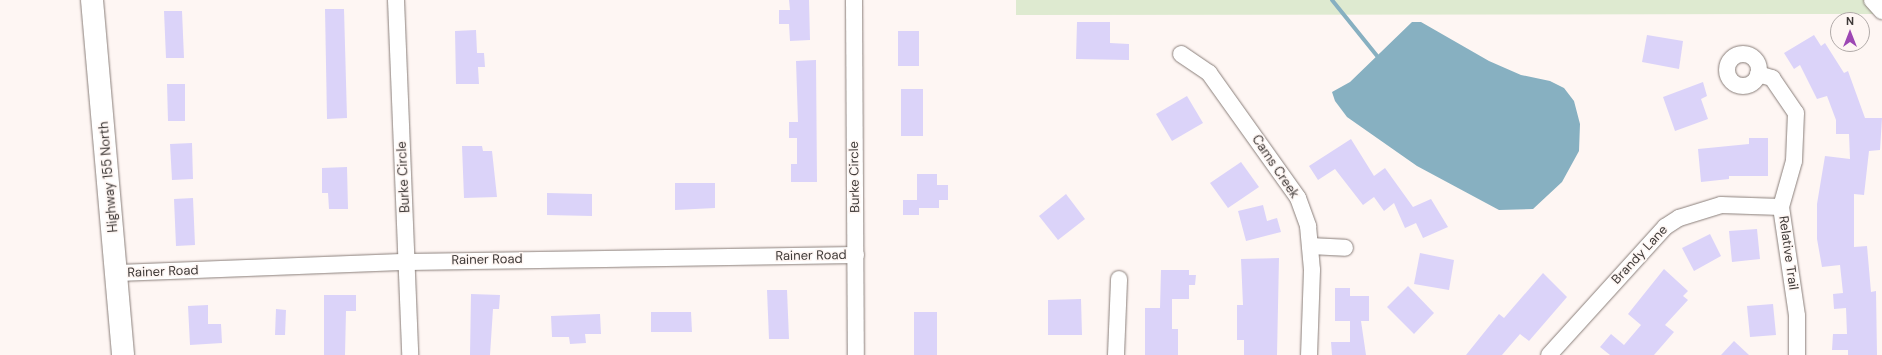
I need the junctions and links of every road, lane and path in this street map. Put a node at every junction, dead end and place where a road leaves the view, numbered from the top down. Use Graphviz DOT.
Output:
graph roads {
  1 [pos="92,0"];
  2 [pos="396,0"];
  3 [pos="854,0"];
  4 [pos="1872,0"];
  5 [pos="1882,11"];
  6 [pos="1181,54"];
  7 [pos="1758,74"];
  8 [pos="1781,207"];
  9 [pos="1310,246"];
  10 [pos="1345,248"];
  11 [pos="856,255"];
  12 [pos="408,262"];
  13 [pos="118,274"];
  14 [pos="1119,279"];
  15 [pos="123,355"];
  16 [pos="410,355"];
  17 [pos="856,355"];
  18 [pos="1116,355"];
  19 [pos="1309,355"];
  20 [pos="1549,355"];
  21 [pos="1797,355"];
  1 -- 13 [label="main road, Highway 155 North"];
  2 -- 12 [label="street, Burke Circle"];
  3 -- 11 [label="street, Burke Circle"];
  4 -- 5 [label="street"];
  6 -- 9 [label="street, Cams Creek"];
  7 -- 8 [label="street, Relative Trail"];
  8 -- 20 [label="street, Brandy Lane"];
  8 -- 21 [label="street, Relative Trail"];
  9 -- 10 [label="street"];
  9 -- 19 [label="street, Cams Creek"];
  11 -- 12 [label="street, Rainer Road"];
  11 -- 17 [label="street, Burke Circle"];
  12 -- 13 [label="street, Rainer Road"];
  12 -- 16 [label="street, Burke Circle"];
  13 -- 15 [label="main road, Highway 155 North"];
  14 -- 18 [label="street"];
}
